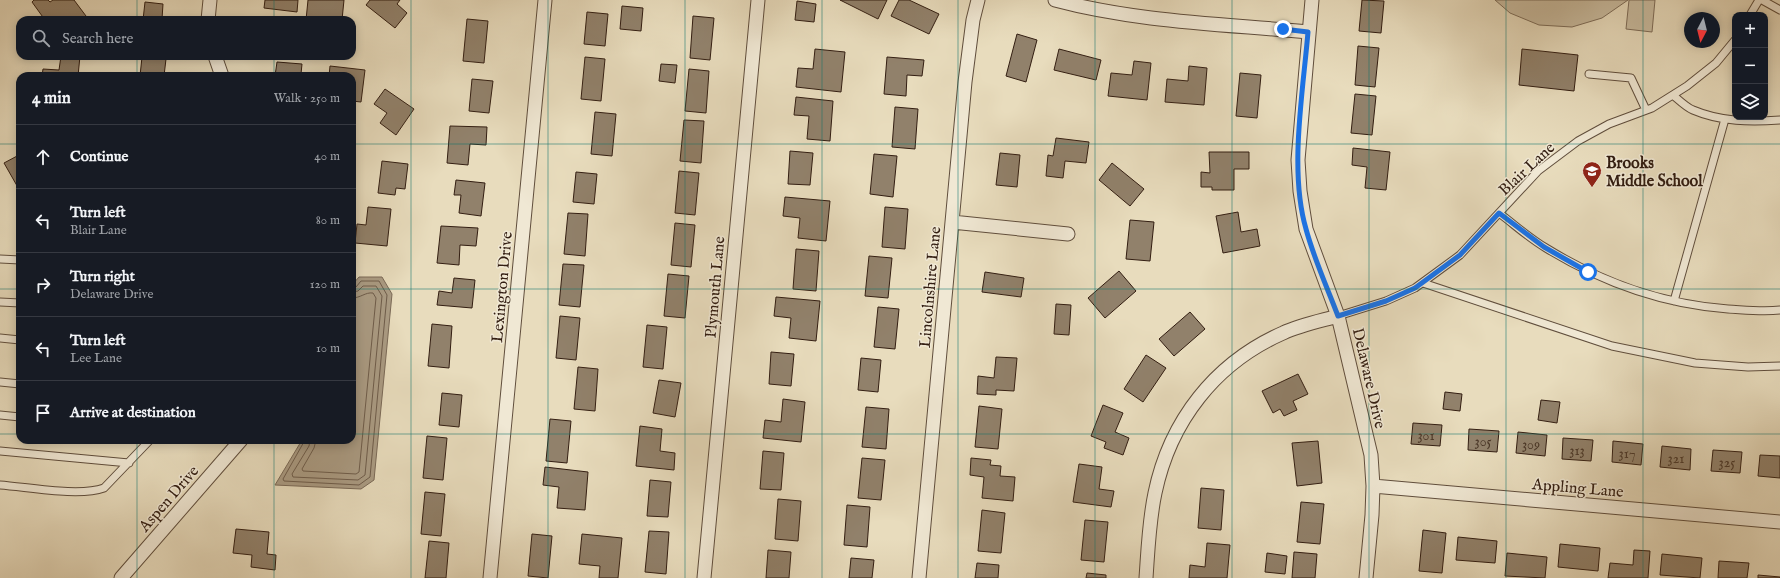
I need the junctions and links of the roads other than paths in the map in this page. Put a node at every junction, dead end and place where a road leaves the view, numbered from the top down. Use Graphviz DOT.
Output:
graph roads {
  1 [pos="210,0"];
  2 [pos="545,0"];
  3 [pos="758,0"];
  4 [pos="978,0"];
  5 [pos="1055,0"];
  6 [pos="1312,0"];
  7 [pos="1761,0"];
  8 [pos="1780,10"];
  9 [pos="1752,12"];
  10 [pos="208,16"];
  11 [pos="1308,32"];
  12 [pos="1732,43"];
  13 [pos="216,60"];
  14 [pos="221,72"];
  15 [pos="1589,74"];
  16 [pos="1673,95"];
  17 [pos="1646,110"];
  18 [pos="1725,118"];
  19 [pos="1780,120"];
  20 [pos="1499,213"];
  21 [pos="952,222"];
  22 [pos="1068,234"];
  23 [pos="0,258"];
  24 [pos="16,260"];
  25 [pos="1422,283"];
  26 [pos="1674,301"];
  27 [pos="0,302"];
  28 [pos="16,303"];
  29 [pos="1780,310"];
  30 [pos="1338,316"];
  31 [pos="0,338"];
  32 [pos="16,340"];
  33 [pos="1780,366"];
  34 [pos="0,382"];
  35 [pos="16,384"];
  36 [pos="0,416"];
  37 [pos="16,417"];
  38 [pos="146,444"];
  39 [pos="238,444"];
  40 [pos="0,451"];
  41 [pos="128,462"];
  42 [pos="0,485"];
  43 [pos="1373,486"];
  44 [pos="1780,522"];
  45 [pos="121,578"];
  46 [pos="490,578"];
  47 [pos="704,578"];
  48 [pos="919,578"];
  49 [pos="1146,578"];
  50 [pos="1366,578"];
  1 -- 10 [label="street"];
  2 -- 46 [label="street, Lexington Drive"];
  3 -- 47 [label="street, Plymouth Lane"];
  4 -- 21 [label="street, Lincolnshire Lane"];
  5 -- 11 [label="street"];
  6 -- 11 [label="street, Delaware Drive"];
  7 -- 8 [label="lane"];
  7 -- 9 [label="lane"];
  11 -- 30 [label="street, Delaware Drive"];
  12 -- 16 [label="lane, Blair Lane"];
  13 -- 14 [label="street"];
  15 -- 17 [label="lane"];
  16 -- 17 [label="lane, Blair Lane"];
  16 -- 18 [label="lane"];
  17 -- 20 [label="lane, Blair Lane"];
  18 -- 19 [label="lane"];
  18 -- 26 [label="lane"];
  20 -- 25 [label="lane, Blair Lane"];
  20 -- 26 [label="lane"];
  21 -- 22 [label="street"];
  21 -- 48 [label="street, Lincolnshire Lane"];
  23 -- 24 [label="lane"];
  25 -- 30 [label="lane, Blair Lane"];
  25 -- 33 [label="lane"];
  26 -- 29 [label="lane"];
  27 -- 28 [label="lane"];
  30 -- 43 [label="street, Delaware Drive"];
  30 -- 49 [label="street"];
  31 -- 32 [label="lane"];
  34 -- 35 [label="lane"];
  36 -- 37 [label="lane"];
  38 -- 41 [label="lane"];
  39 -- 45 [label="street, Aspen Drive"];
  40 -- 41 [label="lane"];
  41 -- 42 [label="lane"];
  43 -- 44 [label="street, Appling Lane"];
  43 -- 50 [label="street, Delaware Drive"];
}
